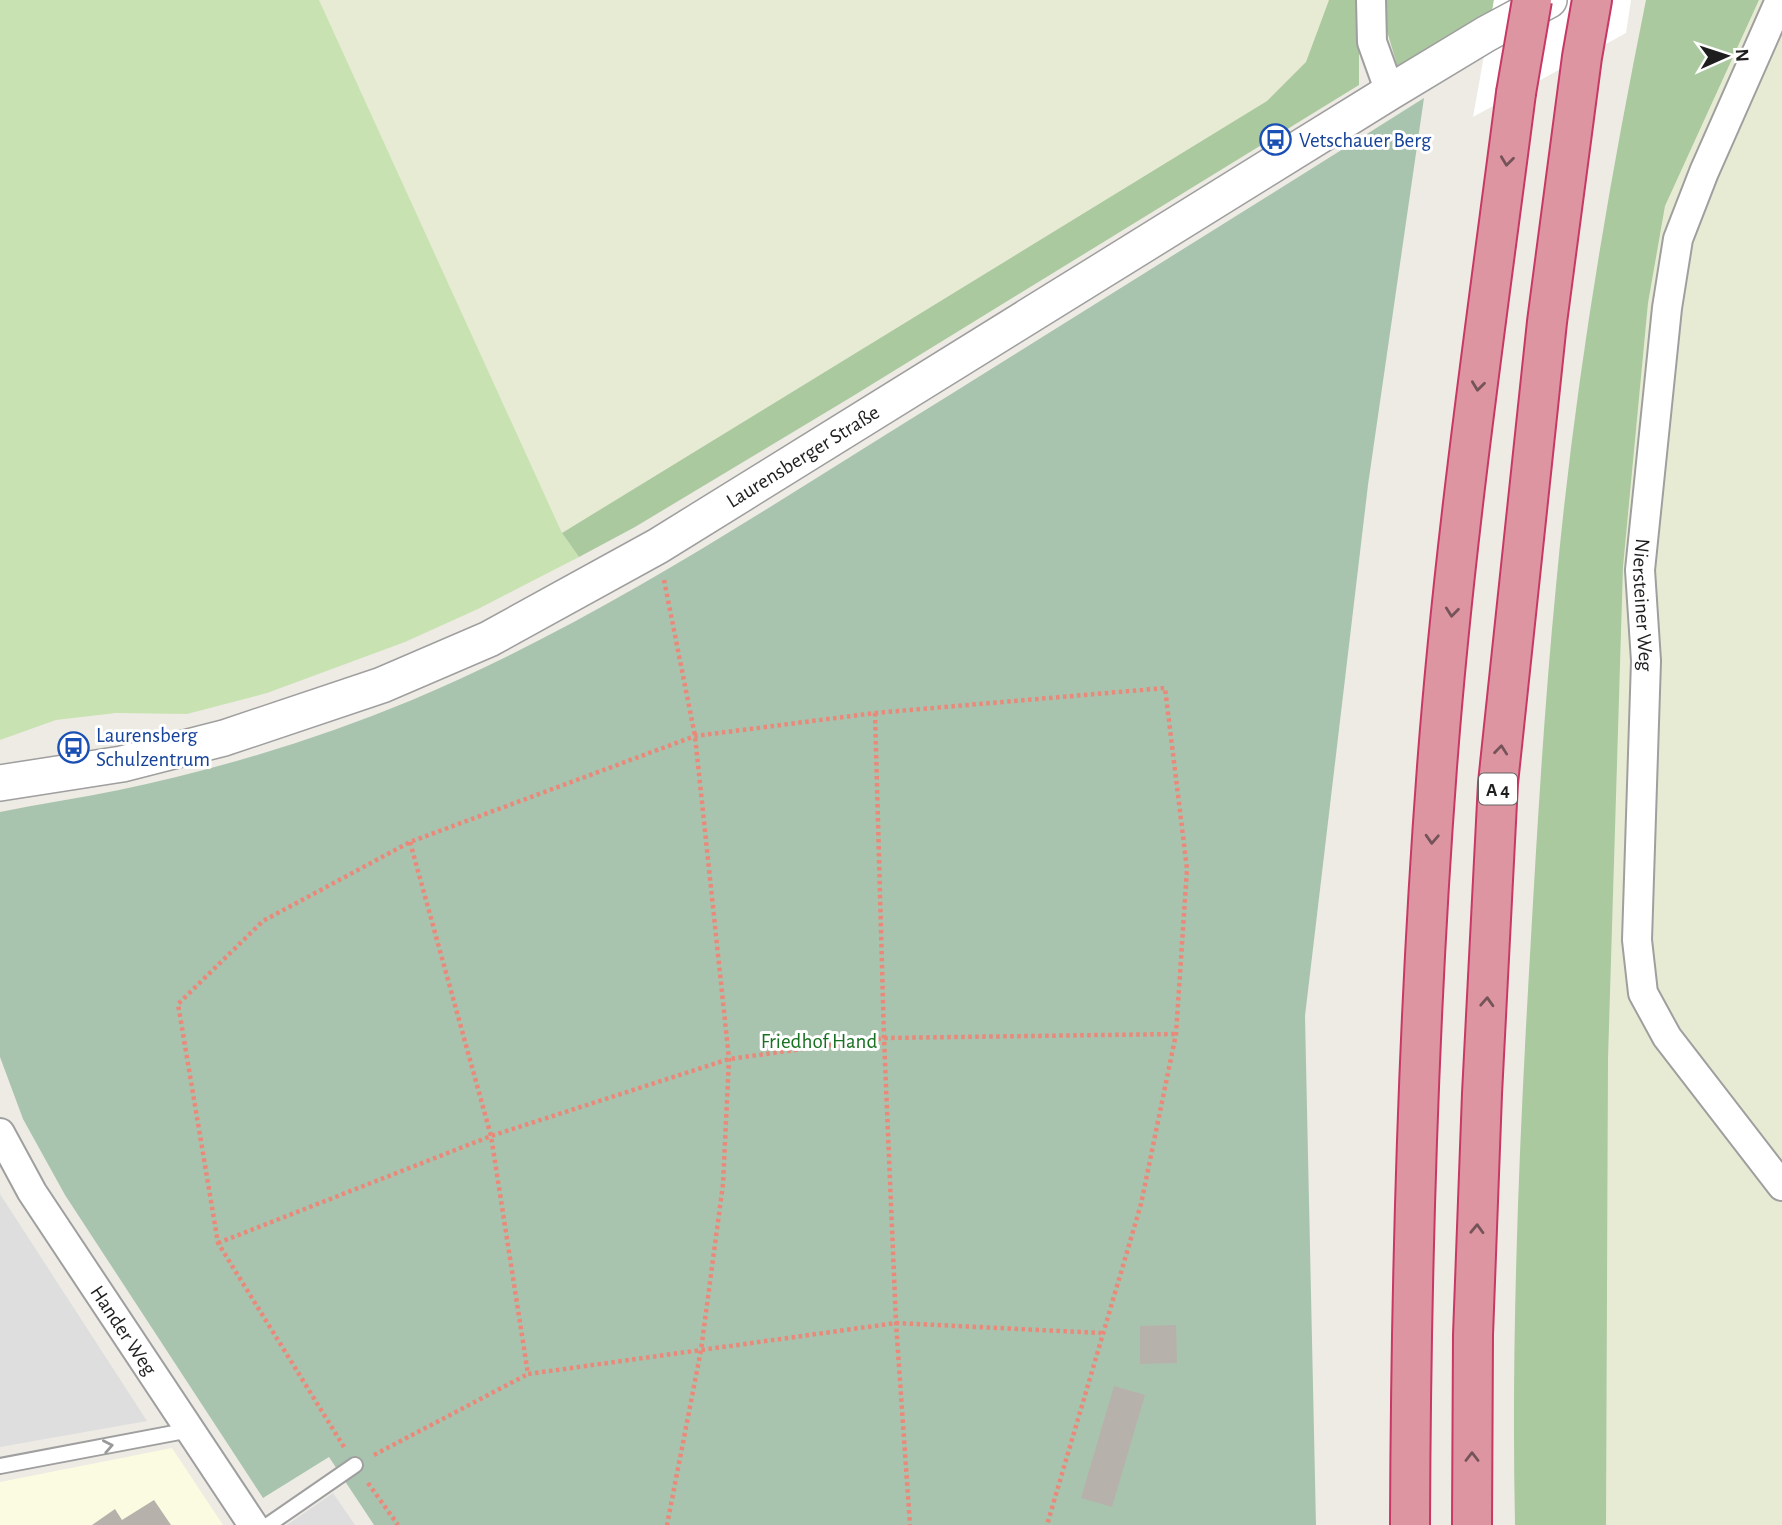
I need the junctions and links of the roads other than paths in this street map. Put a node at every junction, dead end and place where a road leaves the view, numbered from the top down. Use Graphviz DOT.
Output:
graph roads {
  1 [pos="1371,0"];
  2 [pos="1532,0"];
  3 [pos="1550,0"];
  4 [pos="1592,0"];
  5 [pos="1780,0"];
  6 [pos="1390,92"];
  7 [pos="0,783"];
  8 [pos="0,1133"];
  9 [pos="1782,1186"];
  10 [pos="190,1430"];
  11 [pos="355,1465"];
  12 [pos="0,1466"];
  13 [pos="253,1525"];
  14 [pos="268,1525"];
  15 [pos="1410,1525"];
  16 [pos="1472,1525"];
  1 -- 6 [label="street"];
  2 -- 15 [label="highway, one-way, bridge"];
  3 -- 6 [label="street, Laurensberger Straße"];
  16 -- 4 [label="highway, A 4, one-way"];
  5 -- 9 [label="street, Niersteiner Weg"];
  6 -- 7 [label="street, Laurensberger Straße"];
  8 -- 10 [label="street, Hander Weg"];
  12 -- 10 [label="lane, one-way"];
  10 -- 13 [label="street, Hander Weg"];
  11 -- 14 [label="lane"];
}
